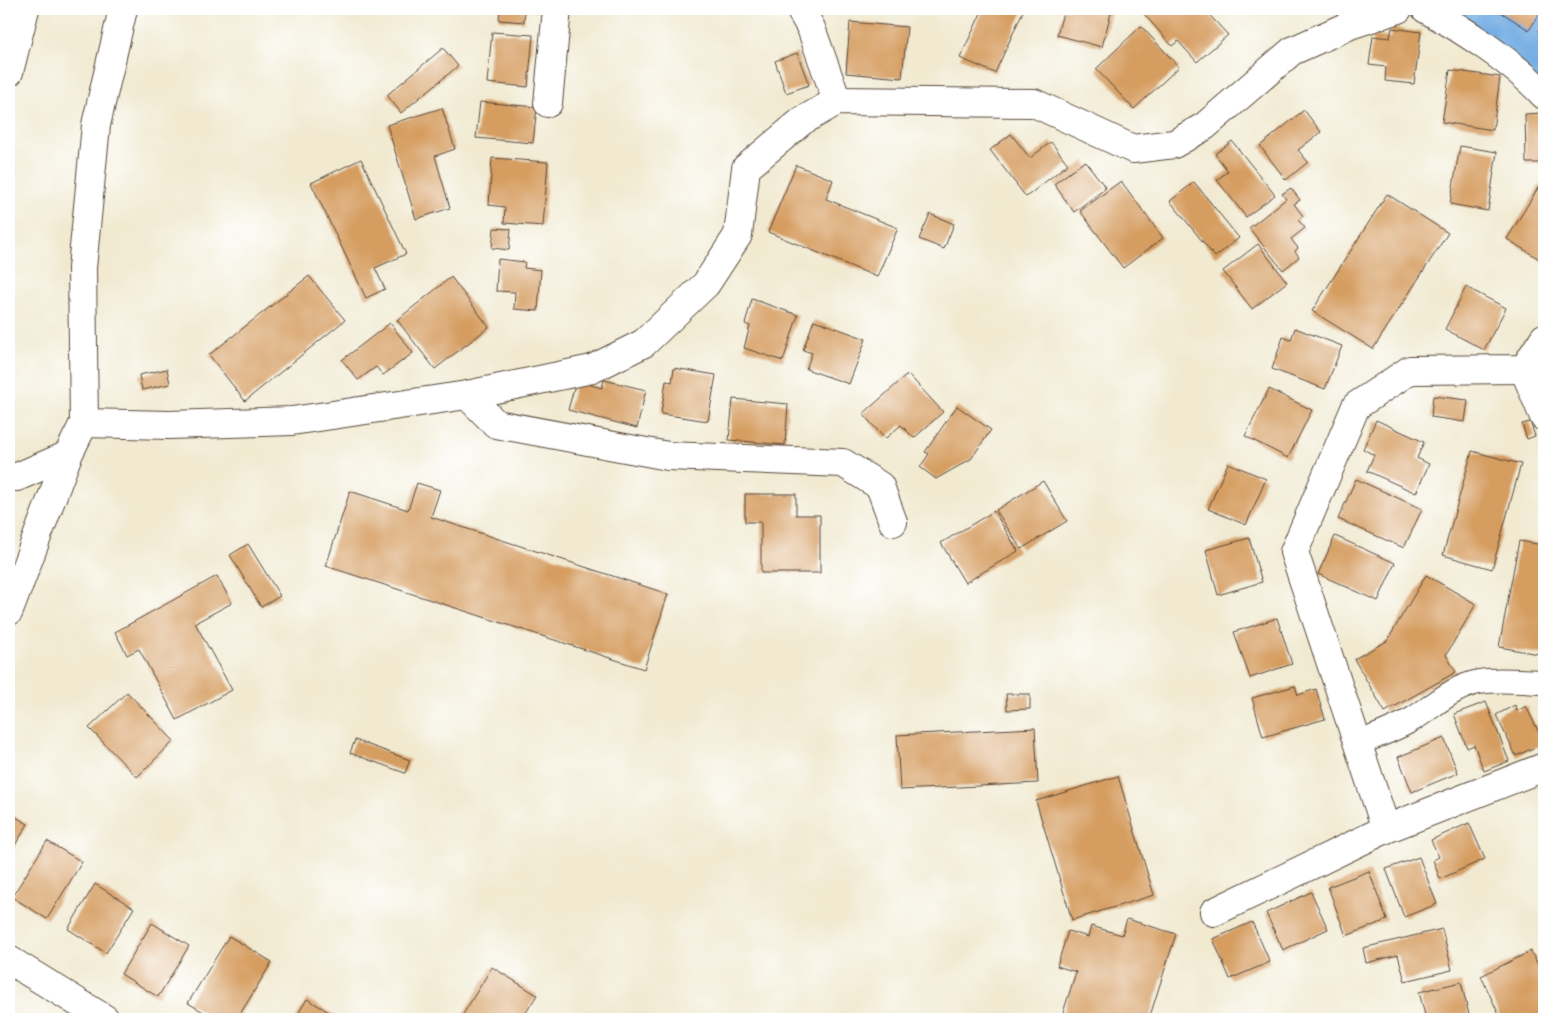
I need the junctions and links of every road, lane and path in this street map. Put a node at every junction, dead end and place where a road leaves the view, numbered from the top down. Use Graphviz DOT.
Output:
graph roads {
  1 [pos="25,9"];
  2 [pos="123,9"];
  3 [pos="557,9"];
  4 [pos="800,9"];
  5 [pos="1398,9"];
  6 [pos="1426,9"];
  7 [pos="9,72"];
  8 [pos="1544,95"];
  9 [pos="837,101"];
  10 [pos="548,103"];
  11 [pos="1544,338"];
  12 [pos="1524,368"];
  13 [pos="467,395"];
  14 [pos="1544,417"];
  15 [pos="84,423"];
  16 [pos="68,455"];
  17 [pos="17,477"];
  18 [pos="893,522"];
  19 [pos="9,611"];
  20 [pos="1544,682"];
  21 [pos="1357,744"];
  22 [pos="1544,767"];
  23 [pos="1386,829"];
  24 [pos="1214,912"];
  25 [pos="9,960"];
  26 [pos="105,1019"];
  1 -- 7 [label="main road"];
  2 -- 15 [label="main road"];
  3 -- 10 [label="main road"];
  4 -- 9 [label="main road"];
  5 -- 9 [label="main road"];
  6 -- 8 [label="main road"];
  9 -- 13 [label="main road"];
  11 -- 12 [label="main road"];
  12 -- 14 [label="main road"];
  12 -- 21 [label="main road"];
  13 -- 15 [label="main road"];
  13 -- 18 [label="main road"];
  15 -- 16 [label="main road"];
  16 -- 17 [label="main road"];
  16 -- 19 [label="main road"];
  20 -- 21 [label="lane"];
  21 -- 23 [label="main road"];
  22 -- 23 [label="main road"];
  23 -- 24 [label="main road"];
  25 -- 26 [label="main road"];
}
